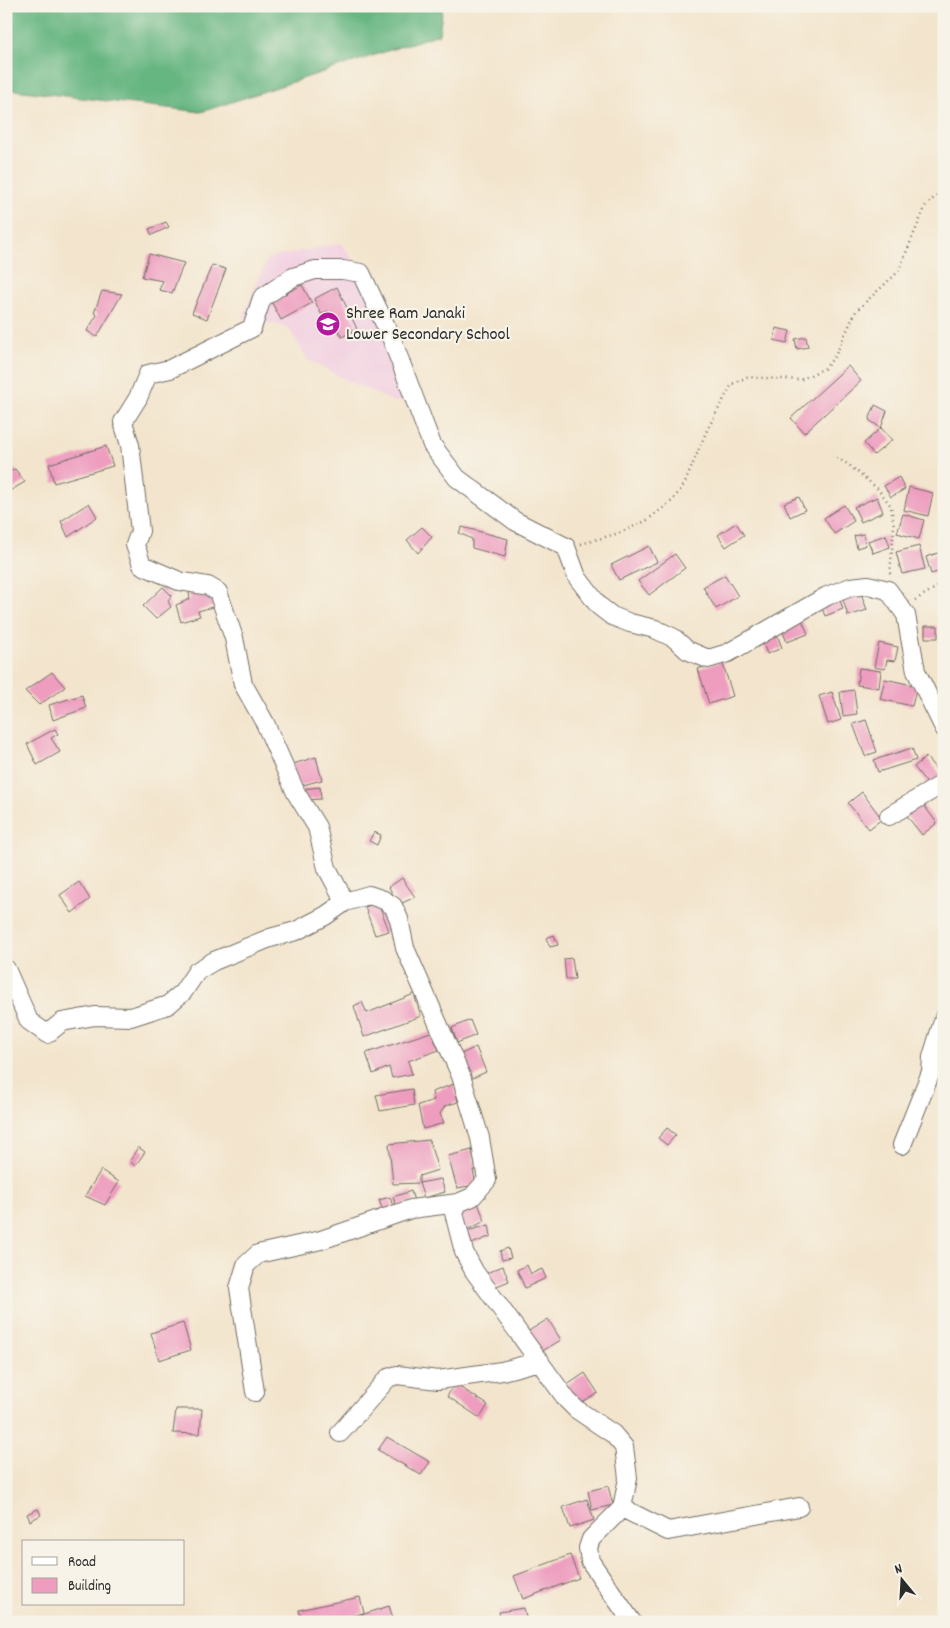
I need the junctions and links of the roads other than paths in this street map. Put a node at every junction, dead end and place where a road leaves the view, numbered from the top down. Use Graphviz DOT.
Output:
graph roads {
  1 [pos="944,728"];
  2 [pos="944,783"];
  3 [pos="888,816"];
  4 [pos="344,902"];
  5 [pos="6,969"];
  6 [pos="944,1018"];
  7 [pos="902,1145"];
  8 [pos="458,1203"];
  9 [pos="540,1361"];
  10 [pos="255,1392"];
  11 [pos="340,1433"];
  12 [pos="622,1508"];
  13 [pos="799,1508"];
  14 [pos="632,1622"];
  1 -- 4 [label="street"];
  2 -- 3 [label="street"];
  4 -- 5 [label="street"];
  4 -- 8 [label="street"];
  6 -- 7 [label="street"];
  8 -- 9 [label="street"];
  8 -- 10 [label="street"];
  9 -- 11 [label="street"];
  9 -- 12 [label="street"];
  12 -- 13 [label="street"];
  12 -- 14 [label="street"];
}
